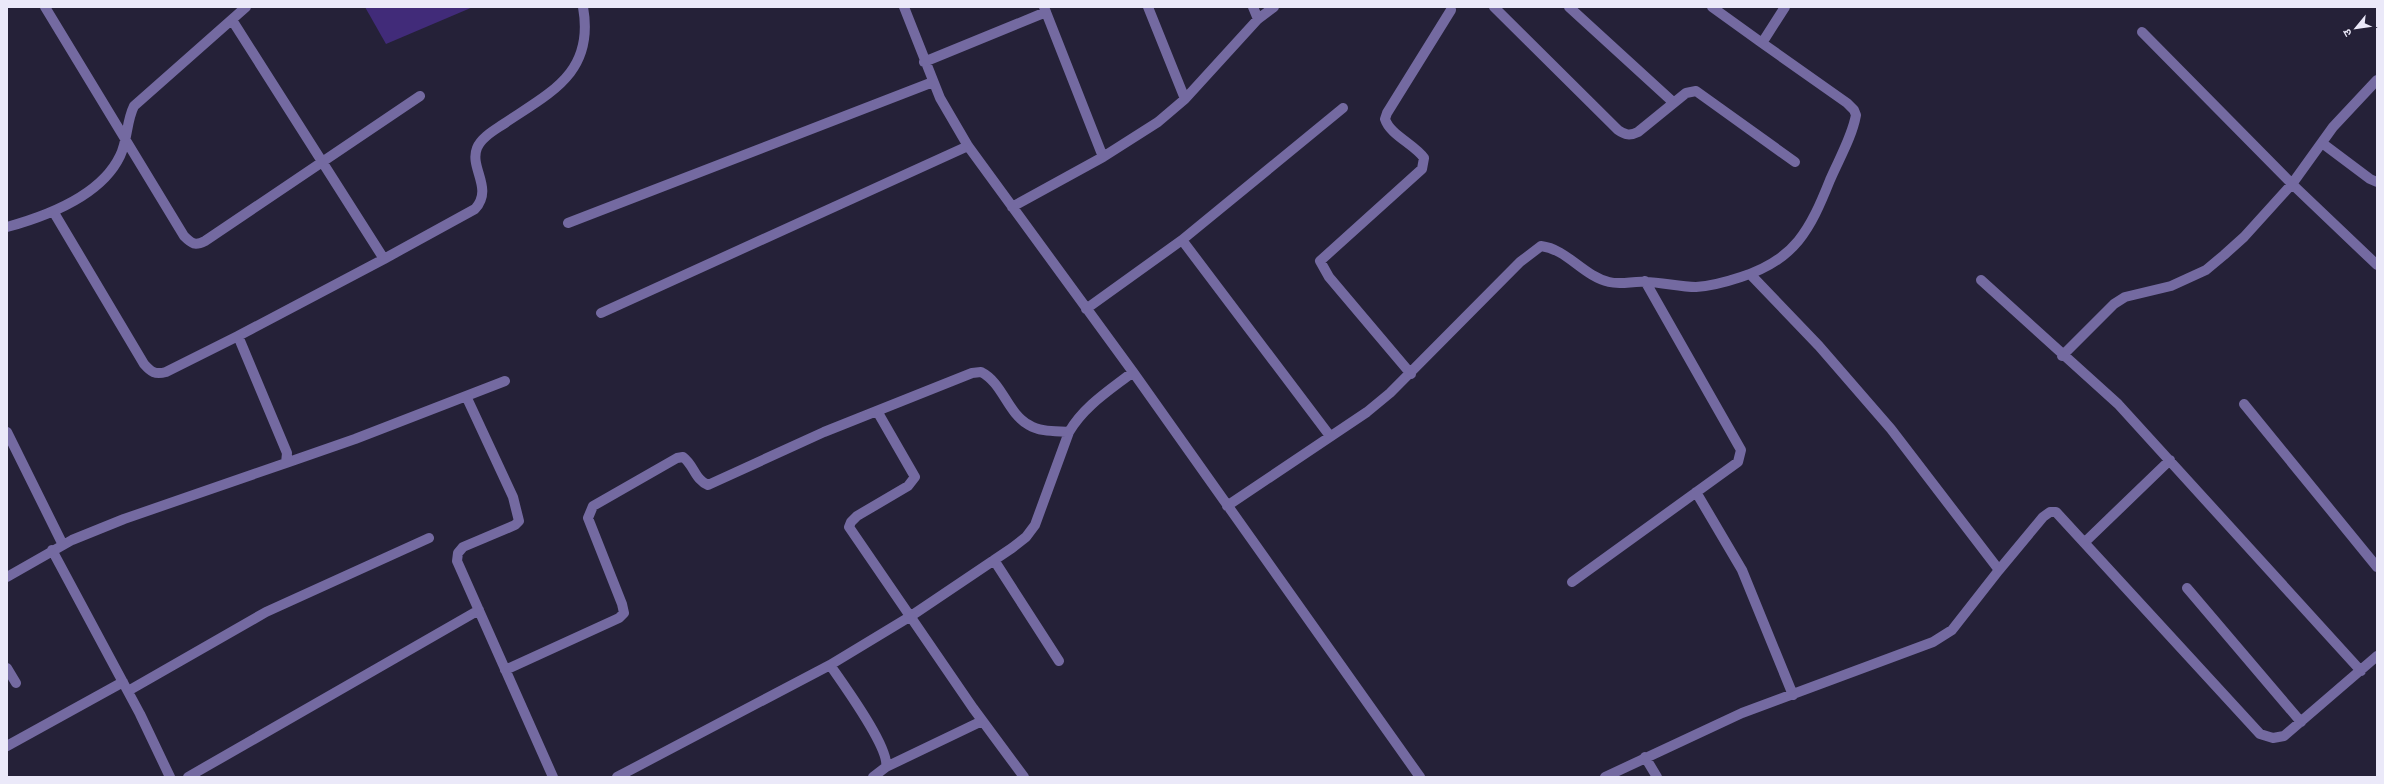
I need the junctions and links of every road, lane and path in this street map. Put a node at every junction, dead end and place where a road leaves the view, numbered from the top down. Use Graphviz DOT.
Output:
graph roads {
  1 [pos="46,7"];
  2 [pos="246,7"];
  3 [pos="583,7"];
  4 [pos="904,7"];
  5 [pos="1148,7"];
  6 [pos="1253,7"];
  7 [pos="1274,7"];
  8 [pos="1494,7"];
  9 [pos="1569,7"];
  10 [pos="1712,7"];
  11 [pos="1786,7"];
  12 [pos="1450,8"];
  13 [pos="1045,9"];
  14 [pos="1258,19"];
  15 [pos="232,20"];
  16 [pos="2142,32"];
  17 [pos="1762,43"];
  18 [pos="924,62"];
  19 [pos="2377,80"];
  20 [pos="933,82"];
  21 [pos="420,96"];
  22 [pos="1185,99"];
  23 [pos="1674,103"];
  24 [pos="1343,108"];
  25 [pos="125,140"];
  26 [pos="2322,143"];
  27 [pos="968,146"];
  28 [pos="1103,157"];
  29 [pos="1795,162"];
  30 [pos="321,163"];
  31 [pos="2377,182"];
  32 [pos="2292,184"];
  33 [pos="1012,207"];
  34 [pos="53,211"];
  35 [pos="568,223"];
  36 [pos="7,227"];
  37 [pos="1182,240"];
  38 [pos="384,259"];
  39 [pos="2377,265"];
  40 [pos="1750,274"];
  41 [pos="1981,280"];
  42 [pos="1645,282"];
  43 [pos="1086,309"];
  44 [pos="601,313"];
  45 [pos="238,336"];
  46 [pos="2062,356"];
  47 [pos="1133,372"];
  48 [pos="1411,374"];
  49 [pos="505,381"];
  50 [pos="466,396"];
  51 [pos="2244,404"];
  52 [pos="877,411"];
  53 [pos="7,432"];
  54 [pos="1069,432"];
  55 [pos="1330,436"];
  56 [pos="2170,460"];
  57 [pos="286,463"];
  58 [pos="1696,492"];
  59 [pos="1227,506"];
  60 [pos="429,538"];
  61 [pos="2085,542"];
  62 [pos="62,545"];
  63 [pos="52,550"];
  64 [pos="994,560"];
  65 [pos="2377,567"];
  66 [pos="1999,570"];
  67 [pos="7,577"];
  68 [pos="1572,582"];
  69 [pos="2187,588"];
  70 [pos="479,610"];
  71 [pos="911,616"];
  72 [pos="2377,656"];
  73 [pos="1059,661"];
  74 [pos="830,665"];
  75 [pos="7,668"];
  76 [pos="505,670"];
  77 [pos="2361,671"];
  78 [pos="16,684"];
  79 [pos="125,686"];
  80 [pos="1792,695"];
  81 [pos="982,721"];
  82 [pos="2301,722"];
  83 [pos="7,746"];
  84 [pos="1645,757"];
  85 [pos="886,767"];
  86 [pos="170,777"];
  87 [pos="188,777"];
  88 [pos="553,777"];
  89 [pos="617,777"];
  90 [pos="873,777"];
  91 [pos="1024,777"];
  92 [pos="1420,777"];
  93 [pos="1605,777"];
  94 [pos="1657,777"];
  1 -- 25 [label="street"];
  2 -- 15 [label="street"];
  3 -- 38 [label="street"];
  4 -- 18 [label="street"];
  5 -- 22 [label="street"];
  6 -- 14 [label="street"];
  7 -- 14 [label="street"];
  8 -- 23 [label="street"];
  9 -- 23 [label="street"];
  10 -- 17 [label="street"];
  11 -- 17 [label="street"];
  12 -- 48 [label="street"];
  13 -- 18 [label="street"];
  13 -- 28 [label="street"];
  14 -- 22 [label="street"];
  15 -- 25 [label="street"];
  15 -- 30 [label="street"];
  16 -- 32 [label="street"];
  17 -- 40 [label="street"];
  18 -- 20 [label="street"];
  19 -- 26 [label="street"];
  20 -- 27 [label="street"];
  20 -- 35 [label="street"];
  21 -- 30 [label="street"];
  22 -- 28 [label="street"];
  23 -- 29 [label="street"];
  24 -- 37 [label="street"];
  25 -- 30 [label="street"];
  25 -- 34 [label="street"];
  26 -- 31 [label="street"];
  26 -- 32 [label="street"];
  27 -- 33 [label="street"];
  27 -- 44 [label="street"];
  28 -- 33 [label="street"];
  30 -- 38 [label="street"];
  32 -- 39 [label="street"];
  32 -- 46 [label="street"];
  33 -- 43 [label="street"];
  34 -- 36 [label="street"];
  34 -- 45 [label="street"];
  37 -- 43 [label="street"];
  37 -- 55 [label="street"];
  38 -- 45 [label="street"];
  40 -- 42 [label="street"];
  40 -- 66 [label="street"];
  41 -- 46 [label="street"];
  42 -- 48 [label="street"];
  42 -- 58 [label="street"];
  43 -- 47 [label="street"];
  45 -- 57 [label="street"];
  46 -- 56 [label="street"];
  47 -- 54 [label="street"];
  47 -- 59 [label="street"];
  48 -- 55 [label="street"];
  49 -- 50 [label="street"];
  50 -- 57 [label="street"];
  50 -- 70 [label="street"];
  51 -- 65 [label="street"];
  52 -- 54 [label="street"];
  52 -- 71 [label="street"];
  52 -- 76 [label="street"];
  53 -- 62 [label="street"];
  54 -- 64 [label="street"];
  55 -- 59 [label="street"];
  56 -- 61 [label="street"];
  56 -- 77 [label="street"];
  57 -- 62 [label="street"];
  58 -- 68 [label="street"];
  58 -- 80 [label="street"];
  59 -- 92 [label="street"];
  60 -- 79 [label="street"];
  61 -- 66 [label="street"];
  61 -- 82 [label="street"];
  62 -- 63 [label="street"];
  63 -- 67 [label="street"];
  63 -- 79 [label="street"];
  64 -- 71 [label="street"];
  64 -- 73 [label="street"];
  66 -- 80 [label="street"];
  69 -- 82 [label="street"];
  70 -- 76 [label="street"];
  70 -- 87 [label="street"];
  71 -- 74 [label="street"];
  71 -- 81 [label="street"];
  72 -- 77 [label="street"];
  74 -- 85 [label="street"];
  74 -- 89 [label="street"];
  75 -- 78 [label="street"];
  76 -- 88 [label="street"];
  77 -- 82 [label="street"];
  79 -- 83 [label="street"];
  79 -- 86 [label="street"];
  80 -- 84 [label="street"];
  81 -- 85 [label="street"];
  81 -- 91 [label="street"];
  84 -- 93 [label="street"];
  84 -- 94 [label="street"];
  85 -- 90 [label="street"];
}
